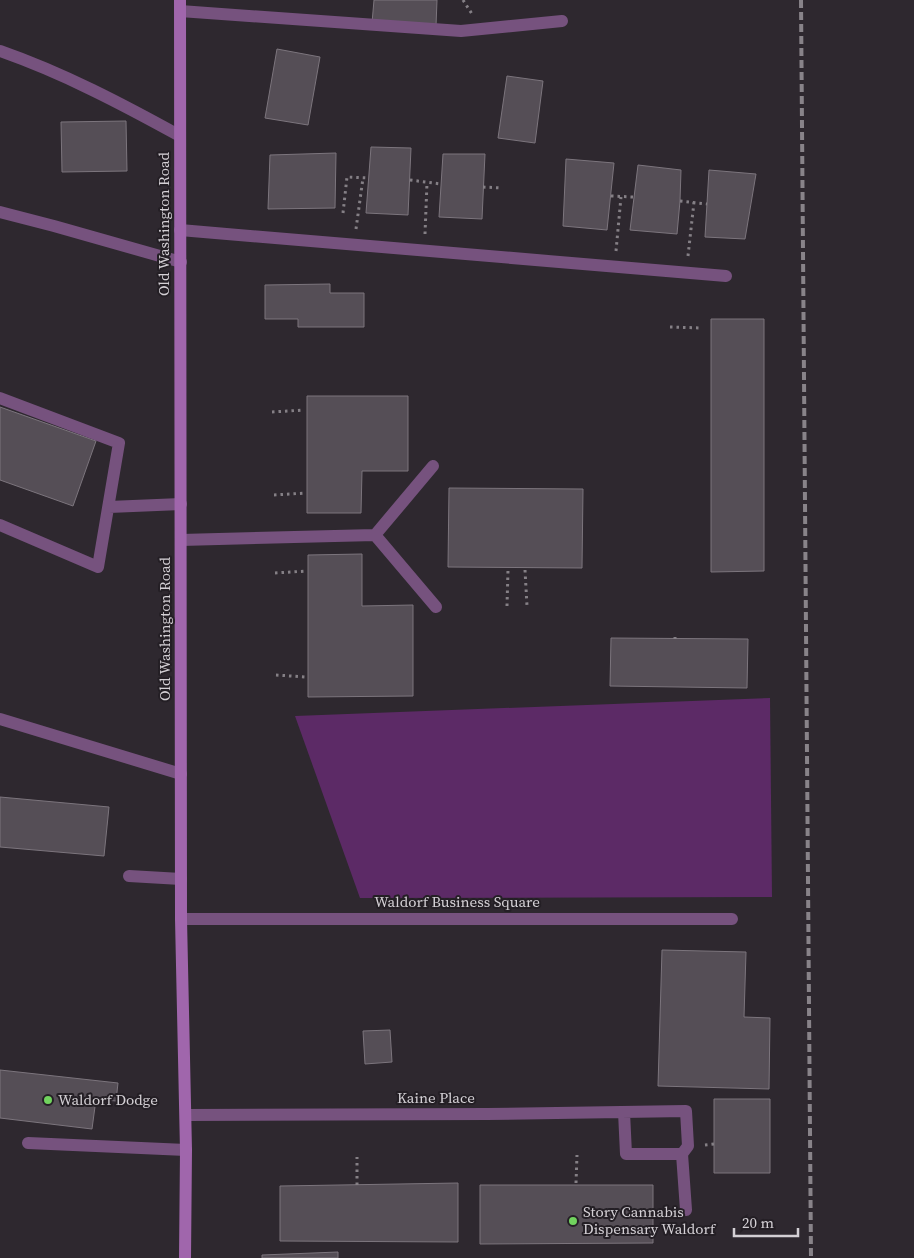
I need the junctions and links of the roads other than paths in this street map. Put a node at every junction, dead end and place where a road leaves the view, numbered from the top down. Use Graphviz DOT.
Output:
graph roads {
  1 [pos="180,5"];
  2 [pos="562,21"];
  3 [pos="0,51"];
  4 [pos="180,136"];
  5 [pos="0,212"];
  6 [pos="180,230"];
  7 [pos="180,262"];
  8 [pos="726,276"];
  9 [pos="0,398"];
  10 [pos="433,466"];
  11 [pos="181,504"];
  12 [pos="109,506"];
  13 [pos="0,525"];
  14 [pos="376,535"];
  15 [pos="181,540"];
  16 [pos="436,607"];
  17 [pos="0,719"];
  18 [pos="181,774"];
  19 [pos="130,876"];
  20 [pos="182,879"];
  21 [pos="181,919"];
  22 [pos="732,919"];
  23 [pos="624,1112"];
  24 [pos="186,1115"];
  25 [pos="28,1143"];
  26 [pos="186,1150"];
  27 [pos="682,1154"];
  28 [pos="686,1210"];
  29 [pos="185,1258"];
  1 -- 2 [label="street"];
  1 -- 4 [label="main road, Old Washington Road"];
  3 -- 4 [label="street"];
  4 -- 6 [label="main road, Old Washington Road"];
  5 -- 7 [label="street"];
  6 -- 7 [label="main road, Old Washington Road"];
  6 -- 8 [label="street"];
  7 -- 11 [label="main road, Old Washington Road"];
  9 -- 12 [label="street"];
  10 -- 14 [label="street"];
  11 -- 12 [label="street"];
  11 -- 15 [label="main road, Old Washington Road"];
  12 -- 13 [label="street"];
  14 -- 15 [label="street"];
  14 -- 16 [label="street"];
  15 -- 18 [label="main road, Old Washington Road"];
  17 -- 18 [label="street"];
  18 -- 20 [label="main road, Old Washington Road"];
  19 -- 20 [label="street"];
  20 -- 21 [label="main road, Old Washington Road"];
  21 -- 22 [label="street, Waldorf Business Square"];
  21 -- 24 [label="main road, Old Washington Road"];
  23 -- 24 [label="street, Kaine Place"];
  23 -- 27 [label="street"];
  23 -- 27 [label="street, Kaine Place"];
  24 -- 26 [label="main road, Old Washington Road"];
  25 -- 26 [label="street"];
  26 -- 29 [label="main road, Old Washington Road"];
  27 -- 28 [label="street"];
}
